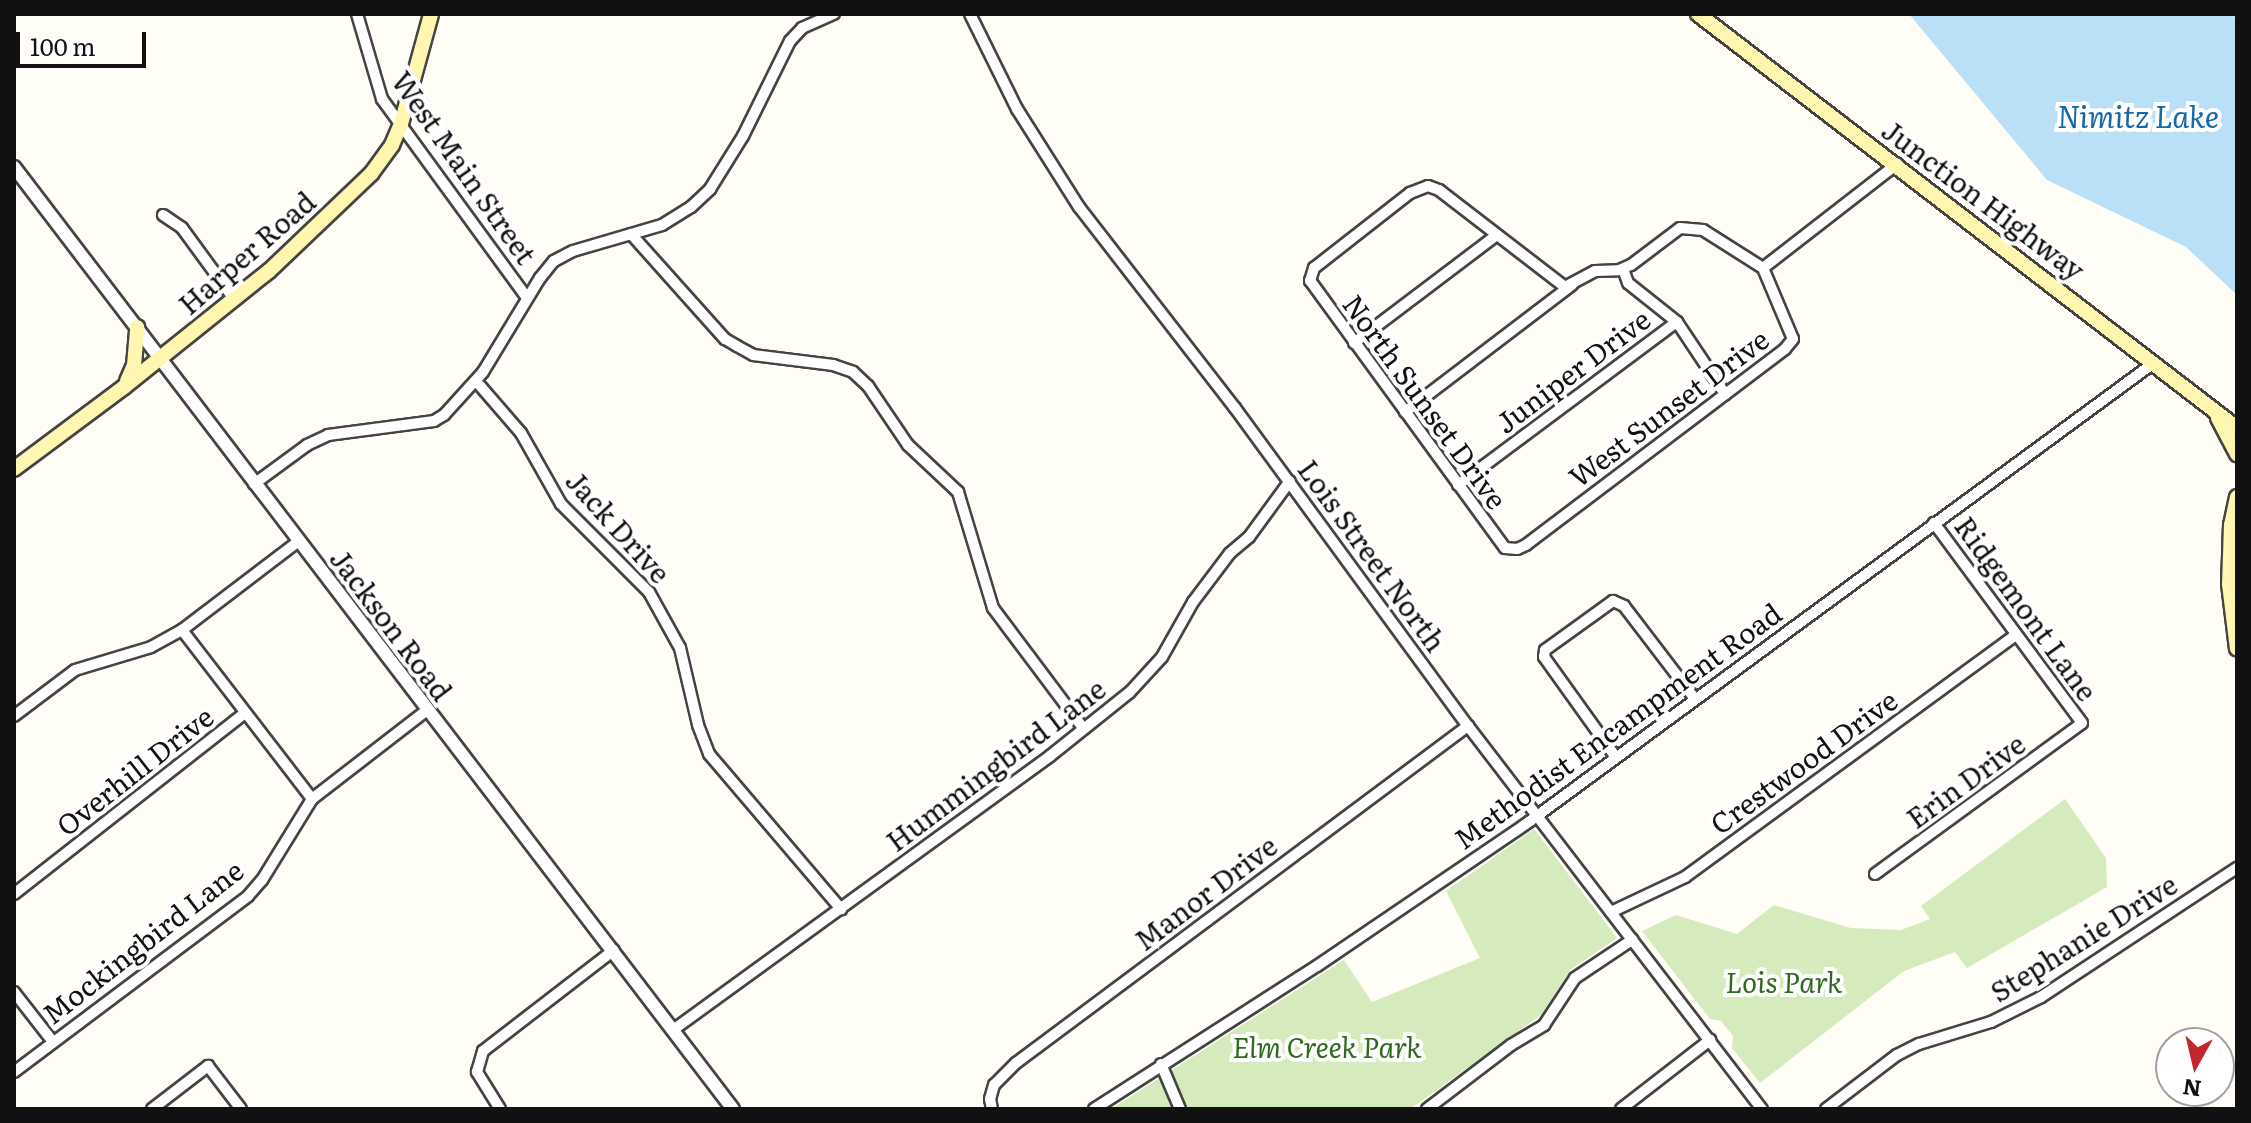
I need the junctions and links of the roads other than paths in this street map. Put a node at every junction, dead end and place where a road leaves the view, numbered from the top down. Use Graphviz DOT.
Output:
graph roads {
  1 [pos="357,14"];
  2 [pos="431,14"];
  3 [pos="834,14"];
  4 [pos="970,14"];
  5 [pos="1698,14"];
  6 [pos="401,124"];
  7 [pos="1897,164"];
  8 [pos="14,167"];
  9 [pos="163,215"];
  10 [pos="631,234"];
  11 [pos="1497,235"];
  12 [pos="1763,268"];
  13 [pos="1623,269"];
  14 [pos="1574,284"];
  15 [pos="527,298"];
  16 [pos="234,299"];
  17 [pos="1677,322"];
  18 [pos="137,327"];
  19 [pos="1354,343"];
  20 [pos="160,358"];
  21 [pos="2155,362"];
  22 [pos="476,381"];
  23 [pos="124,387"];
  24 [pos="1725,394"];
  25 [pos="2212,408"];
  26 [pos="1405,412"];
  27 [pos="2237,428"];
  28 [pos="2237,454"];
  29 [pos="14,469"];
  30 [pos="1290,481"];
  31 [pos="254,484"];
  32 [pos="1458,485"];
  33 [pos="2237,497"];
  34 [pos="1934,523"];
  35 [pos="2235,532"];
  36 [pos="299,541"];
  37 [pos="1505,548"];
  38 [pos="182,630"];
  39 [pos="2016,635"];
  40 [pos="2237,649"];
  41 [pos="1695,699"];
  42 [pos="427,710"];
  43 [pos="245,713"];
  44 [pos="14,716"];
  45 [pos="2082,723"];
  46 [pos="1468,726"];
  47 [pos="1084,729"];
  48 [pos="1615,756"];
  49 [pos="312,799"];
  50 [pos="1538,815"];
  51 [pos="2237,868"];
  52 [pos="1875,874"];
  53 [pos="14,894"];
  54 [pos="841,909"];
  55 [pos="1611,912"];
  56 [pos="1632,940"];
  57 [pos="614,950"];
  58 [pos="14,992"];
  59 [pos="673,1030"];
  60 [pos="1710,1040"];
  61 [pos="53,1042"];
  62 [pos="1161,1064"];
  63 [pos="14,1072"];
  64 [pos="152,1109"];
  65 [pos="241,1109"];
  66 [pos="500,1109"];
  67 [pos="733,1109"];
  68 [pos="992,1109"];
  69 [pos="1094,1109"];
  70 [pos="1180,1109"];
  71 [pos="1427,1109"];
  72 [pos="1621,1109"];
  73 [pos="1762,1109"];
  74 [pos="1826,1109"];
  1 -- 6 [label="street, West Main Street"];
  2 -- 6 [label="main road, Harper Road"];
  3 -- 10 [label="street"];
  4 -- 30 [label="street, Lois Street North"];
  5 -- 7 [label="main road, Junction Highway"];
  6 -- 15 [label="street, West Main Street"];
  6 -- 16 [label="main road, Harper Road"];
  7 -- 12 [label="street"];
  7 -- 21 [label="main road, Junction Highway"];
  8 -- 18 [label="street, Jackson Road"];
  9 -- 16 [label="street"];
  10 -- 15 [label="street"];
  10 -- 47 [label="street"];
  11 -- 14 [label="street"];
  11 -- 19 [label="street"];
  11 -- 19 [label="street, North Sunset Drive"];
  12 -- 13 [label="street"];
  12 -- 24 [label="street, West Sunset Drive"];
  13 -- 14 [label="street"];
  13 -- 17 [label="street"];
  14 -- 26 [label="street"];
  15 -- 22 [label="street"];
  16 -- 20 [label="main road, Harper Road"];
  17 -- 24 [label="street"];
  17 -- 32 [label="street, Juniper Drive"];
  18 -- 20 [label="street, Jackson Road"];
  18 -- 23 [label="main road"];
  19 -- 26 [label="street, North Sunset Drive"];
  20 -- 23 [label="main road, Harper Road"];
  20 -- 31 [label="street, Jackson Road"];
  21 -- 25 [label="main road, Junction Highway"];
  21 -- 34 [label="street, Methodist Encampment Road"];
  22 -- 31 [label="street"];
  22 -- 54 [label="street, Jack Drive"];
  23 -- 29 [label="main road, Harper Road"];
  24 -- 37 [label="street, West Sunset Drive"];
  25 -- 27 [label="main road, Junction Highway"];
  25 -- 28 [label="main road"];
  26 -- 32 [label="street, North Sunset Drive"];
  30 -- 46 [label="street, Lois Street North"];
  30 -- 47 [label="street, Hummingbird Lane"];
  31 -- 36 [label="street, Jackson Road"];
  32 -- 37 [label="street, North Sunset Drive"];
  33 -- 35 [label="main road"];
  34 -- 39 [label="street, Ridgemont Lane"];
  34 -- 41 [label="street, Methodist Encampment Road"];
  35 -- 40 [label="main road"];
  36 -- 38 [label="street"];
  36 -- 42 [label="street, Jackson Road"];
  38 -- 43 [label="street"];
  38 -- 44 [label="street"];
  39 -- 45 [label="street, Ridgemont Lane"];
  39 -- 55 [label="street, Crestwood Drive"];
  41 -- 48 [label="street, Methodist Encampment Road"];
  41 -- 48 [label="street"];
  42 -- 49 [label="street, Mockingbird Lane"];
  42 -- 57 [label="street, Jackson Road"];
  43 -- 49 [label="street"];
  43 -- 53 [label="street, Overhill Drive"];
  45 -- 52 [label="street, Erin Drive"];
  46 -- 50 [label="street, Lois Street North"];
  46 -- 68 [label="street, Manor Drive"];
  47 -- 54 [label="street, Hummingbird Lane"];
  48 -- 50 [label="street, Methodist Encampment Road"];
  49 -- 61 [label="street, Mockingbird Lane"];
  50 -- 55 [label="street, Lois Street North"];
  50 -- 62 [label="street, Methodist Encampment Road"];
  51 -- 74 [label="street, Stephanie Drive"];
  54 -- 59 [label="street, Hummingbird Lane"];
  55 -- 56 [label="street, Lois Street North"];
  56 -- 60 [label="street, Lois Street North"];
  56 -- 71 [label="street"];
  57 -- 59 [label="street, Jackson Road"];
  57 -- 66 [label="street"];
  58 -- 61 [label="street"];
  59 -- 67 [label="street, Jackson Road"];
  60 -- 72 [label="street"];
  60 -- 73 [label="street, Lois Street North"];
  61 -- 63 [label="street, Mockingbird Lane"];
  62 -- 69 [label="street, Methodist Encampment Road"];
  62 -- 70 [label="street"];
  64 -- 65 [label="street"];
}
